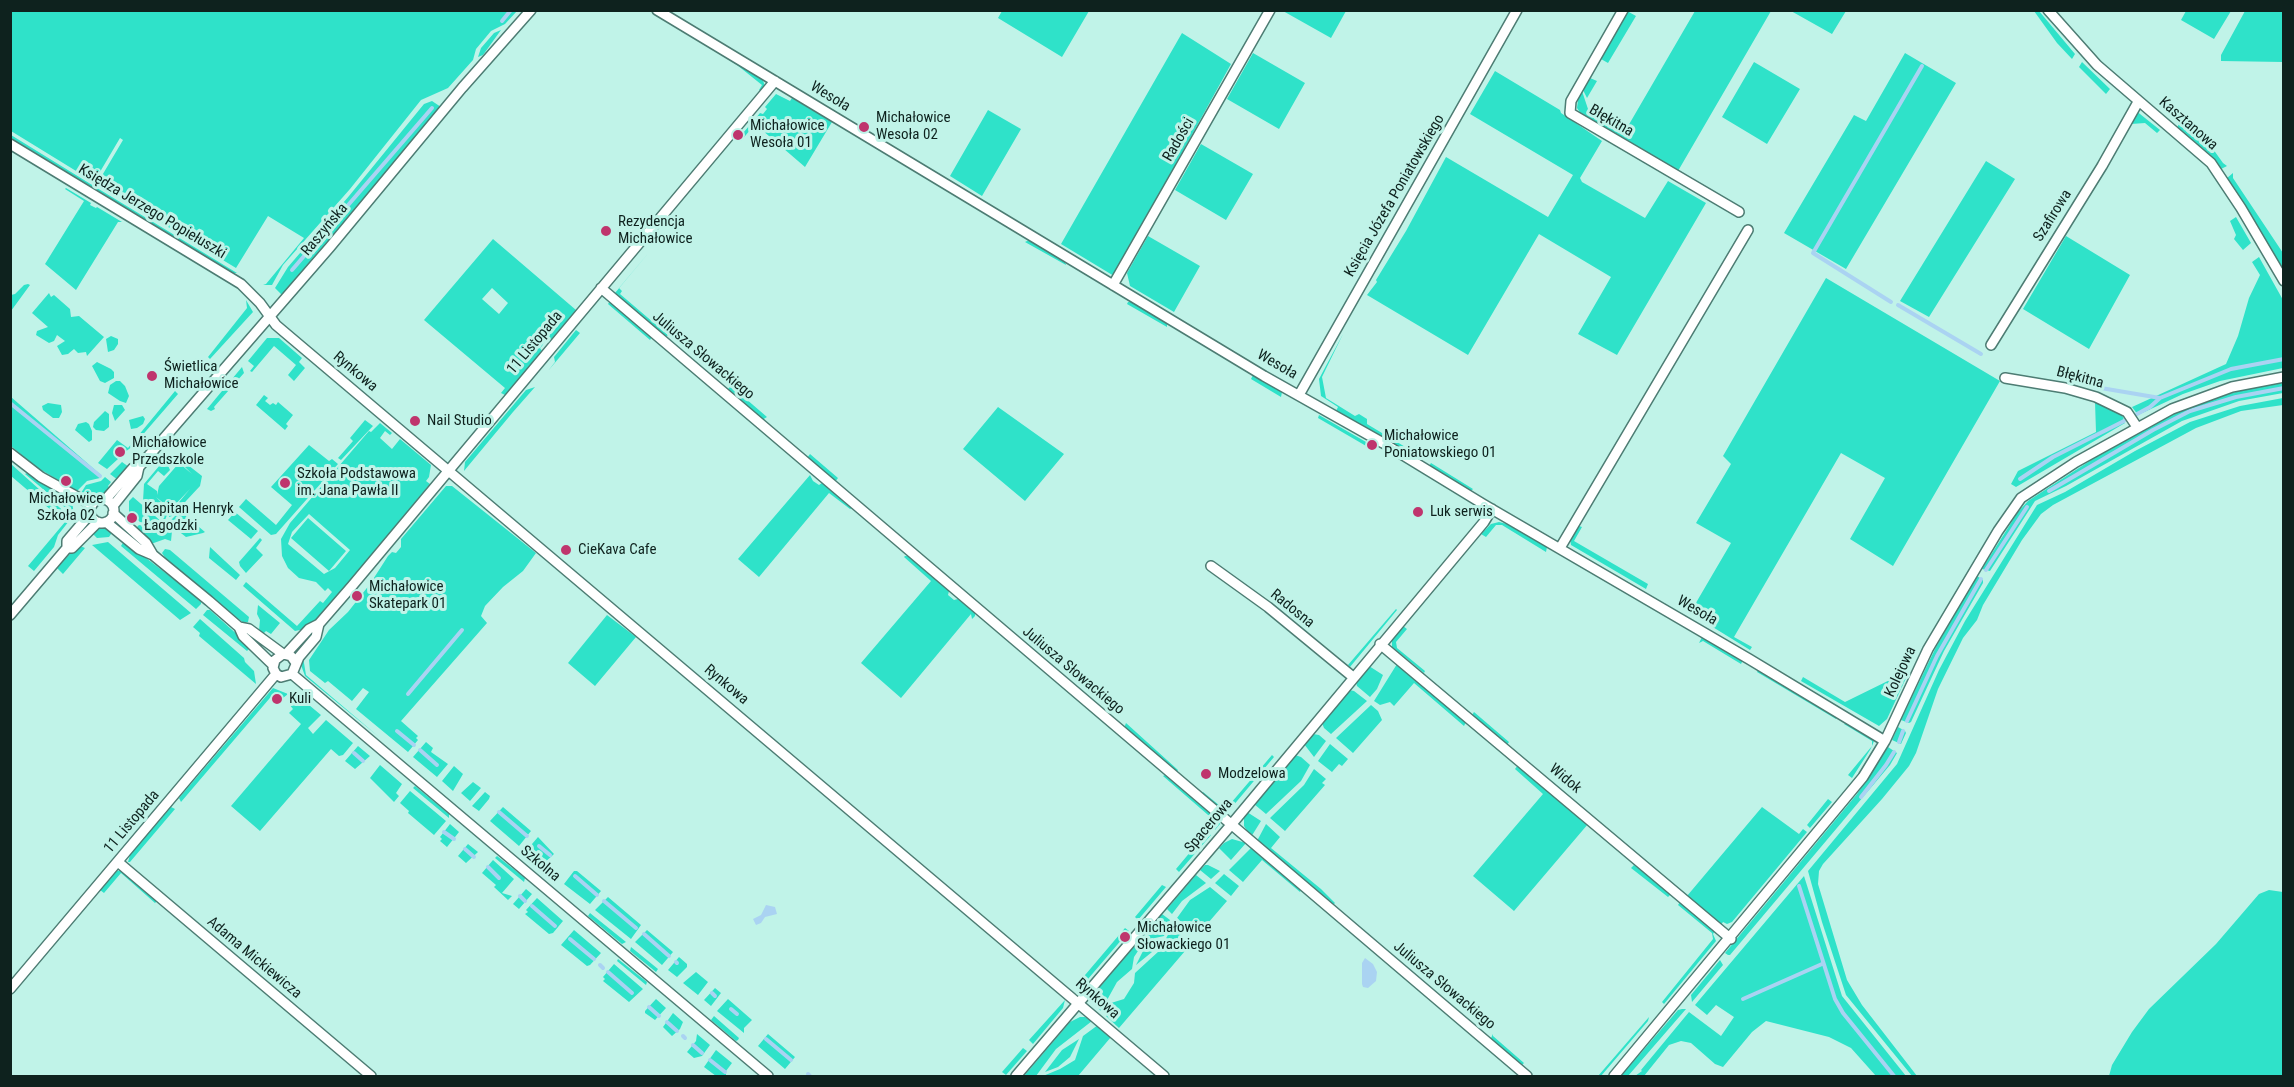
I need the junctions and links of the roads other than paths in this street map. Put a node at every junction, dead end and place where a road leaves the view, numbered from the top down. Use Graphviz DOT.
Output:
graph roads {
  1 [pos="531,10"];
  2 [pos="657,10"];
  3 [pos="1270,10"];
  4 [pos="1517,10"];
  5 [pos="1623,10"];
  6 [pos="2048,10"];
  7 [pos="775,81"];
  8 [pos="2138,102"];
  9 [pos="10,144"];
  10 [pos="1739,212"];
  11 [pos="1748,230"];
  12 [pos="2283,281"];
  13 [pos="1113,285"];
  14 [pos="601,288"];
  15 [pos="270,316"];
  16 [pos="1991,345"];
  17 [pos="2005,378"];
  18 [pos="2283,378"];
  19 [pos="1299,396"];
  20 [pos="2138,427"];
  21 [pos="10,453"];
  22 [pos="448,469"];
  23 [pos="111,506"];
  24 [pos="91,509"];
  25 [pos="1492,509"];
  26 [pos="102,522"];
  27 [pos="67,548"];
  28 [pos="1560,548"];
  29 [pos="153,555"];
  30 [pos="1211,566"];
  31 [pos="10,615"];
  32 [pos="318,624"];
  33 [pos="239,627"];
  34 [pos="1380,644"];
  35 [pos="284,654"];
  36 [pos="296,663"];
  37 [pos="275,669"];
  38 [pos="292,674"];
  39 [pos="1353,677"];
  40 [pos="1885,741"];
  41 [pos="1231,825"];
  42 [pos="118,862"];
  43 [pos="1731,939"];
  44 [pos="10,988"];
  45 [pos="1079,1003"];
  46 [pos="371,1077"];
  47 [pos="768,1077"];
  48 [pos="1016,1077"];
  49 [pos="1164,1077"];
  50 [pos="1527,1077"];
  51 [pos="1614,1077"];
  1 -- 15 [label="street, Raszyńska"];
  2 -- 7 [label="street, Wesoła"];
  3 -- 13 [label="street, Radości"];
  4 -- 19 [label="street, Księcia Józefa Poniatowskiego"];
  5 -- 10 [label="street, Błękitna"];
  6 -- 8 [label="street, Kasztanowa"];
  7 -- 13 [label="street, Wesoła"];
  7 -- 14 [label="street, 11 Listopada"];
  8 -- 12 [label="street, Kasztanowa"];
  8 -- 16 [label="street, Szafirowa"];
  9 -- 15 [label="street, Księdza Jerzego Popiełuszki"];
  11 -- 28 [label="street"];
  13 -- 19 [label="street, Wesoła"];
  14 -- 22 [label="street, 11 Listopada"];
  14 -- 41 [label="street, Juliusza Słowackiego"];
  15 -- 22 [label="street, Rynkowa"];
  15 -- 23 [label="street, Raszyńska"];
  17 -- 20 [label="street, Błękitna"];
  18 -- 20 [label="street, Kolejowa"];
  19 -- 25 [label="street, Wesoła"];
  20 -- 40 [label="street, Kolejowa"];
  21 -- 24 [label="street"];
  22 -- 32 [label="street, 11 Listopada"];
  22 -- 45 [label="street, Rynkowa"];
  23 -- 24 [label="street"];
  23 -- 26 [label="street, Raszyńska"];
  23 -- 29 [label="street"];
  24 -- 26 [label="street"];
  24 -- 27 [label="street"];
  25 -- 28 [label="street, Wesoła"];
  25 -- 34 [label="street, Spacerowa"];
  26 -- 27 [label="street"];
  26 -- 29 [label="street"];
  27 -- 31 [label="street"];
  28 -- 40 [label="street, Wesoła"];
  29 -- 33 [label="street"];
  30 -- 39 [label="street, Radosna"];
  32 -- 35 [label="street, 11 Listopada"];
  32 -- 36 [label="street, 11 Listopada"];
  33 -- 35 [label="street"];
  33 -- 37 [label="street"];
  34 -- 39 [label="street, Spacerowa"];
  34 -- 43 [label="street, Widok"];
  35 -- 36 [label="street"];
  35 -- 37 [label="street"];
  36 -- 38 [label="street"];
  37 -- 38 [label="street"];
  37 -- 42 [label="street, 11 Listopada"];
  38 -- 47 [label="street, Szkolna"];
  39 -- 41 [label="street, Spacerowa"];
  40 -- 43 [label="street, Kolejowa"];
  41 -- 45 [label="street, Spacerowa"];
  41 -- 50 [label="street, Juliusza Słowackiego"];
  42 -- 44 [label="street, 11 Listopada"];
  42 -- 46 [label="street, Adama Mickiewicza"];
  43 -- 51 [label="street, Kolejowa"];
  45 -- 48 [label="street, Spacerowa"];
  45 -- 49 [label="street, Rynkowa"];
}
